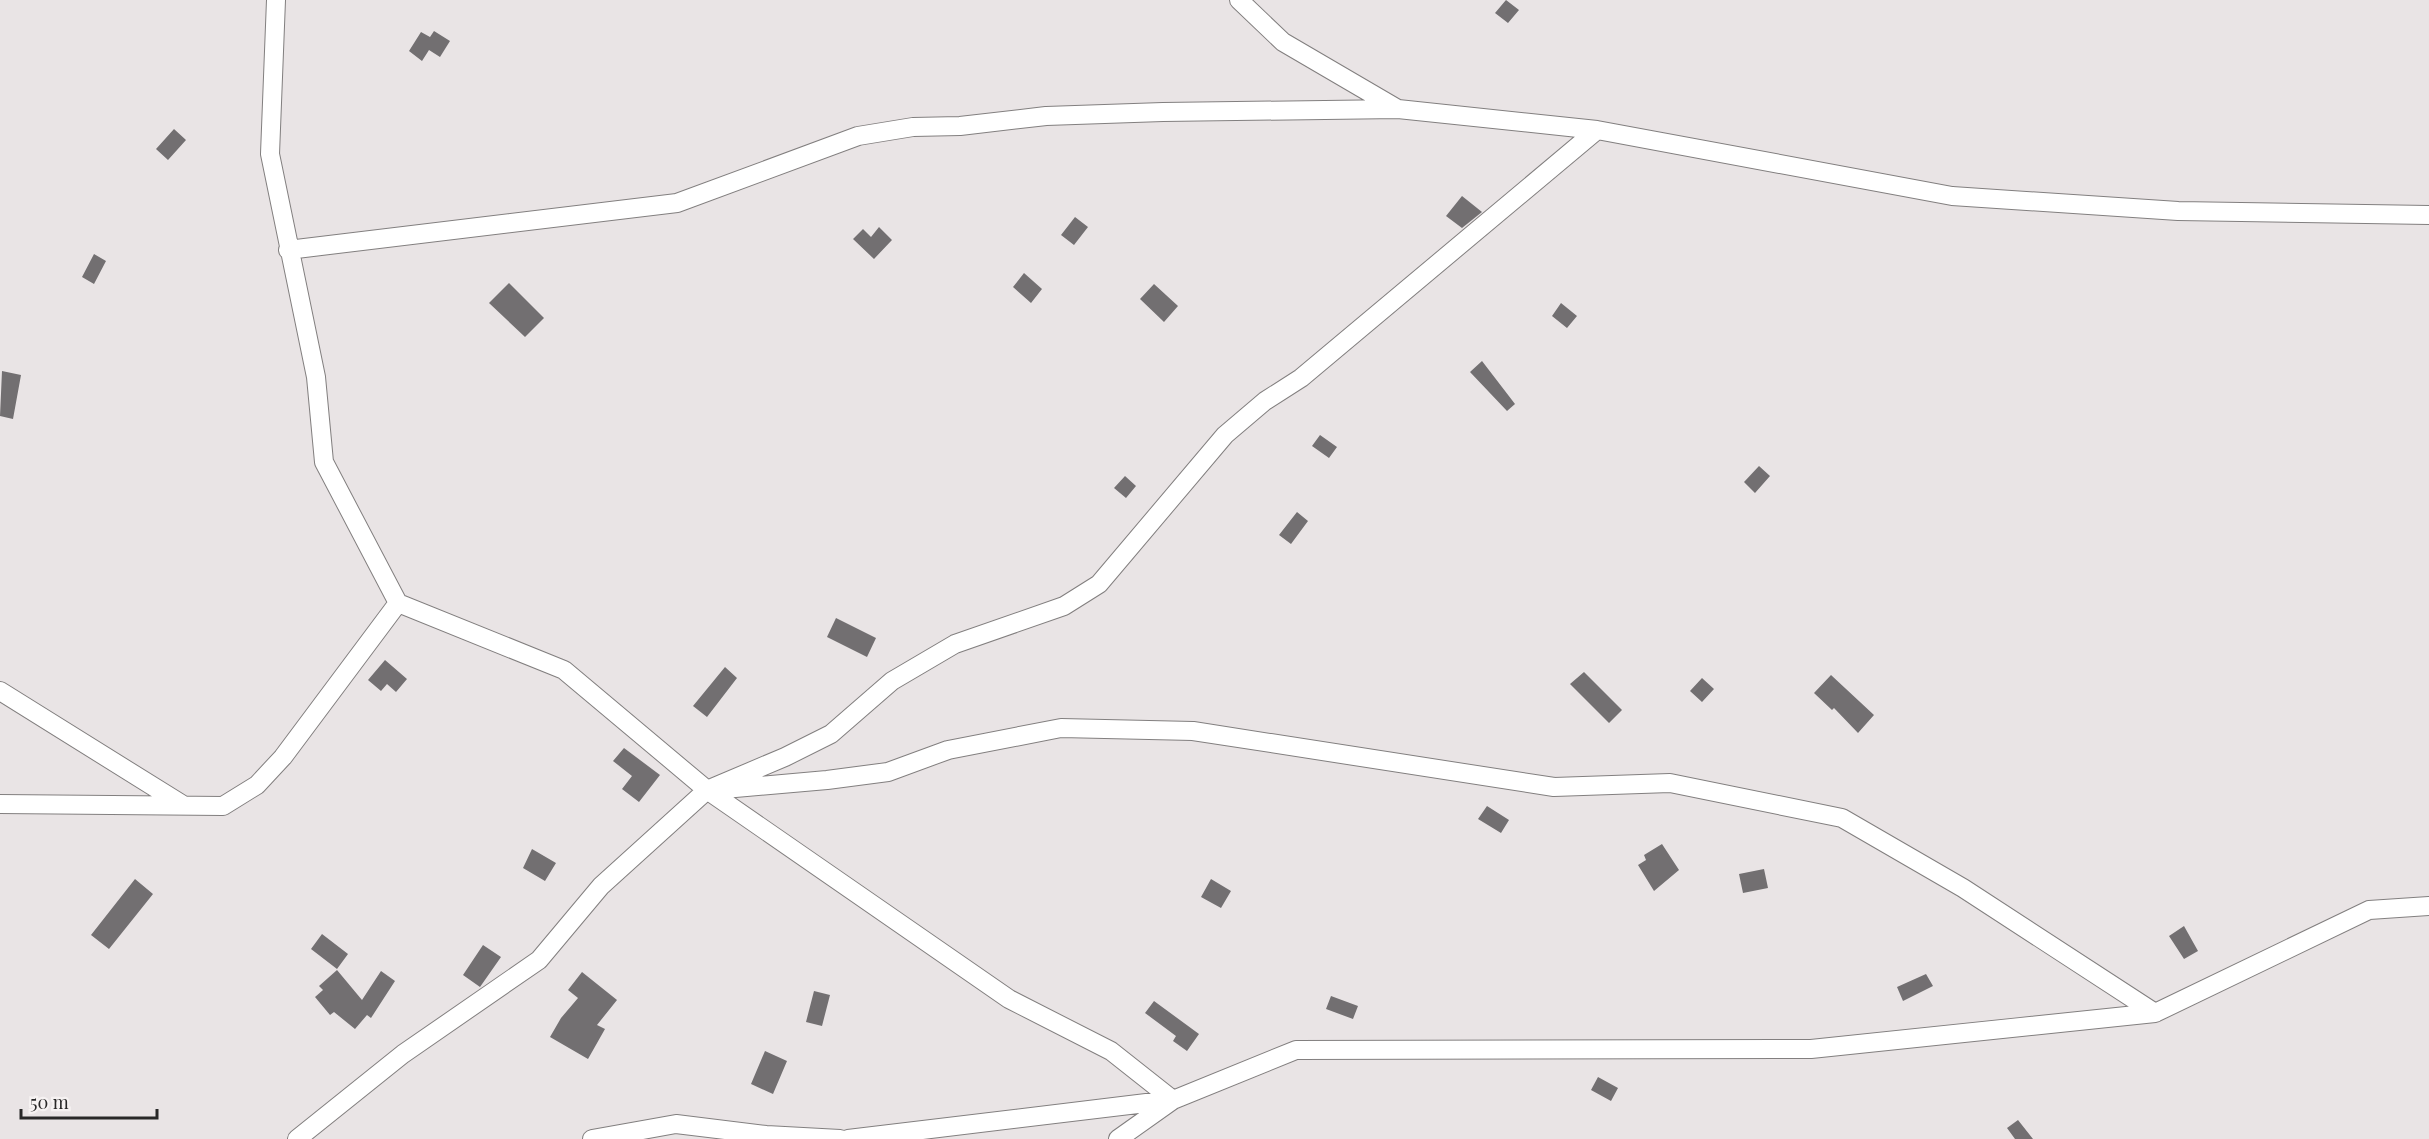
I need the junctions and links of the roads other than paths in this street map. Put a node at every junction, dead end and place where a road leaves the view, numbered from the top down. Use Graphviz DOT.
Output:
graph roads {
  1 [pos="276,0"];
  2 [pos="1239,0"];
  3 [pos="1398,109"];
  4 [pos="1597,130"];
  5 [pos="2429,215"];
  6 [pos="288,250"];
  7 [pos="398,603"];
  8 [pos="0,691"];
  9 [pos="707,790"];
  10 [pos="0,804"];
  11 [pos="185,806"];
  12 [pos="2429,906"];
  13 [pos="2155,1013"];
  14 [pos="1173,1100"];
  15 [pos="297,1139"];
  16 [pos="592,1139"];
  17 [pos="840,1139"];
  18 [pos="848,1139"];
  19 [pos="1118,1139"];
  1 -- 6 [label="street"];
  2 -- 3 [label="street"];
  3 -- 4 [label="street"];
  3 -- 6 [label="street"];
  4 -- 5 [label="street"];
  4 -- 9 [label="street"];
  6 -- 7 [label="street"];
  7 -- 9 [label="street"];
  7 -- 11 [label="street"];
  8 -- 11 [label="street"];
  9 -- 13 [label="street"];
  9 -- 14 [label="street"];
  9 -- 15 [label="street"];
  10 -- 11 [label="street"];
  12 -- 13 [label="street"];
  13 -- 14 [label="street"];
  14 -- 18 [label="street"];
  14 -- 19 [label="street"];
  16 -- 17 [label="street"];
}
